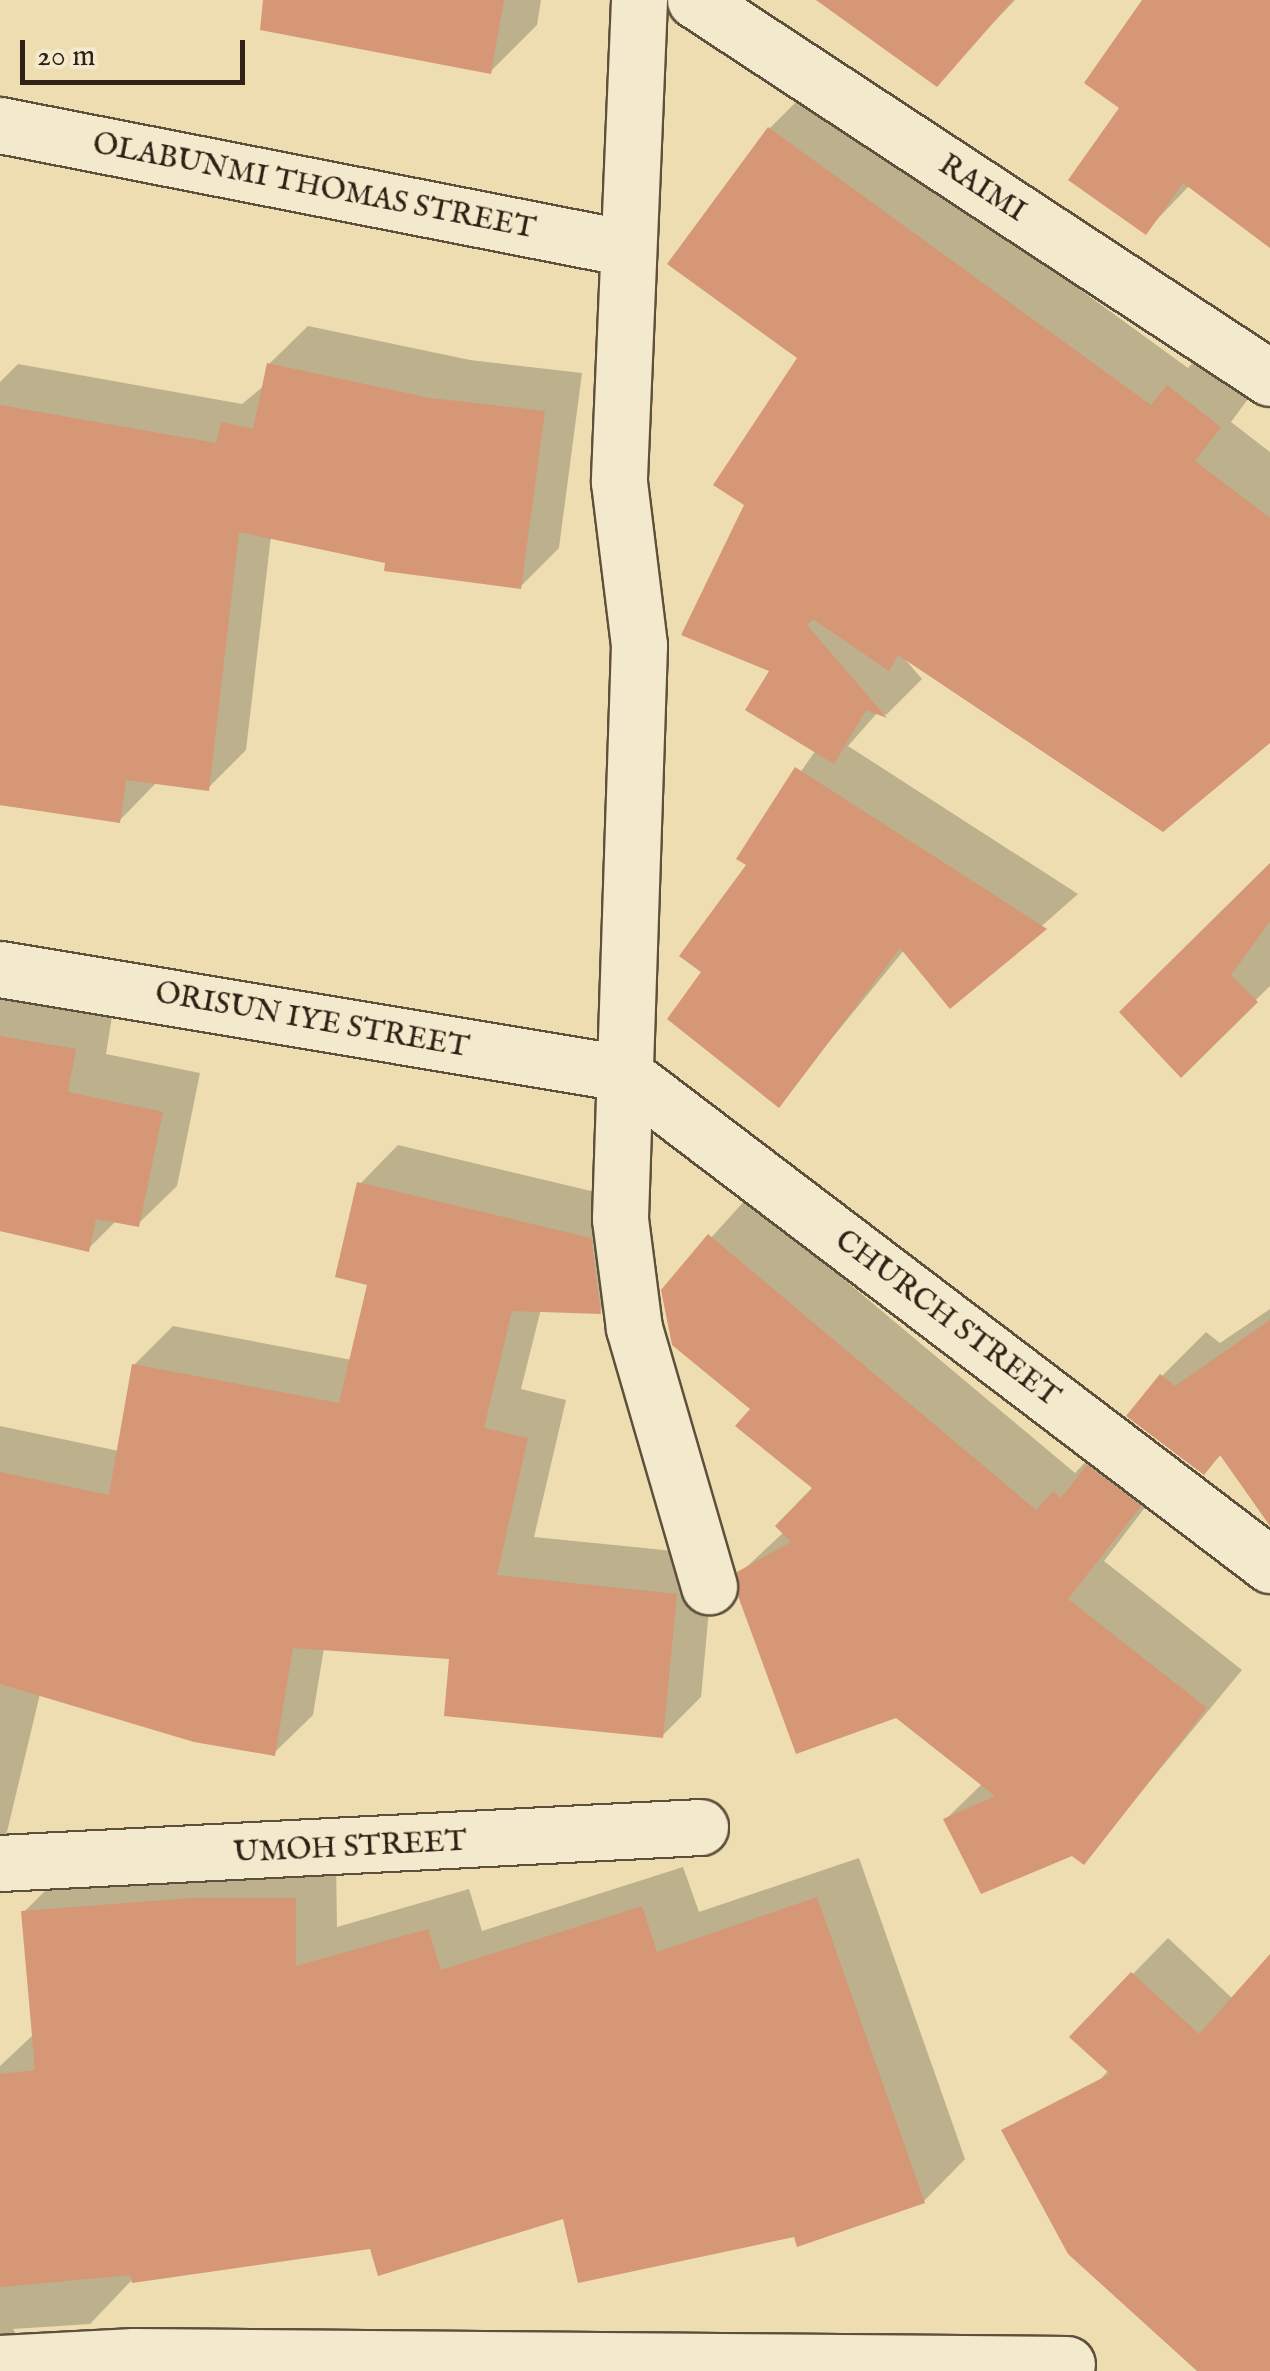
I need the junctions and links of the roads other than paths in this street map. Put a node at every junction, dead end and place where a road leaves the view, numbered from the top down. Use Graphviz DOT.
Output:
graph roads {
  1 [pos="639,0"];
  2 [pos="695,0"];
  3 [pos="0,125"];
  4 [pos="627,248"];
  5 [pos="1270,378"];
  6 [pos="0,969"];
  7 [pos="623,1073"];
  8 [pos="1270,1565"];
  9 [pos="709,1586"];
  10 [pos="700,1827"];
  11 [pos="0,1863"];
  12 [pos="0,2363"];
  13 [pos="1067,2364"];
  1 -- 4 [label="street"];
  2 -- 5 [label="street, RAIMI"];
  3 -- 4 [label="street, OLABUNMI THOMAS STREET"];
  4 -- 7 [label="street"];
  6 -- 7 [label="street, ORISUN IYE STREET"];
  7 -- 8 [label="street, CHURCH STREET"];
  7 -- 9 [label="street"];
  10 -- 11 [label="street, UMOH STREET"];
  12 -- 13 [label="street"];
}
